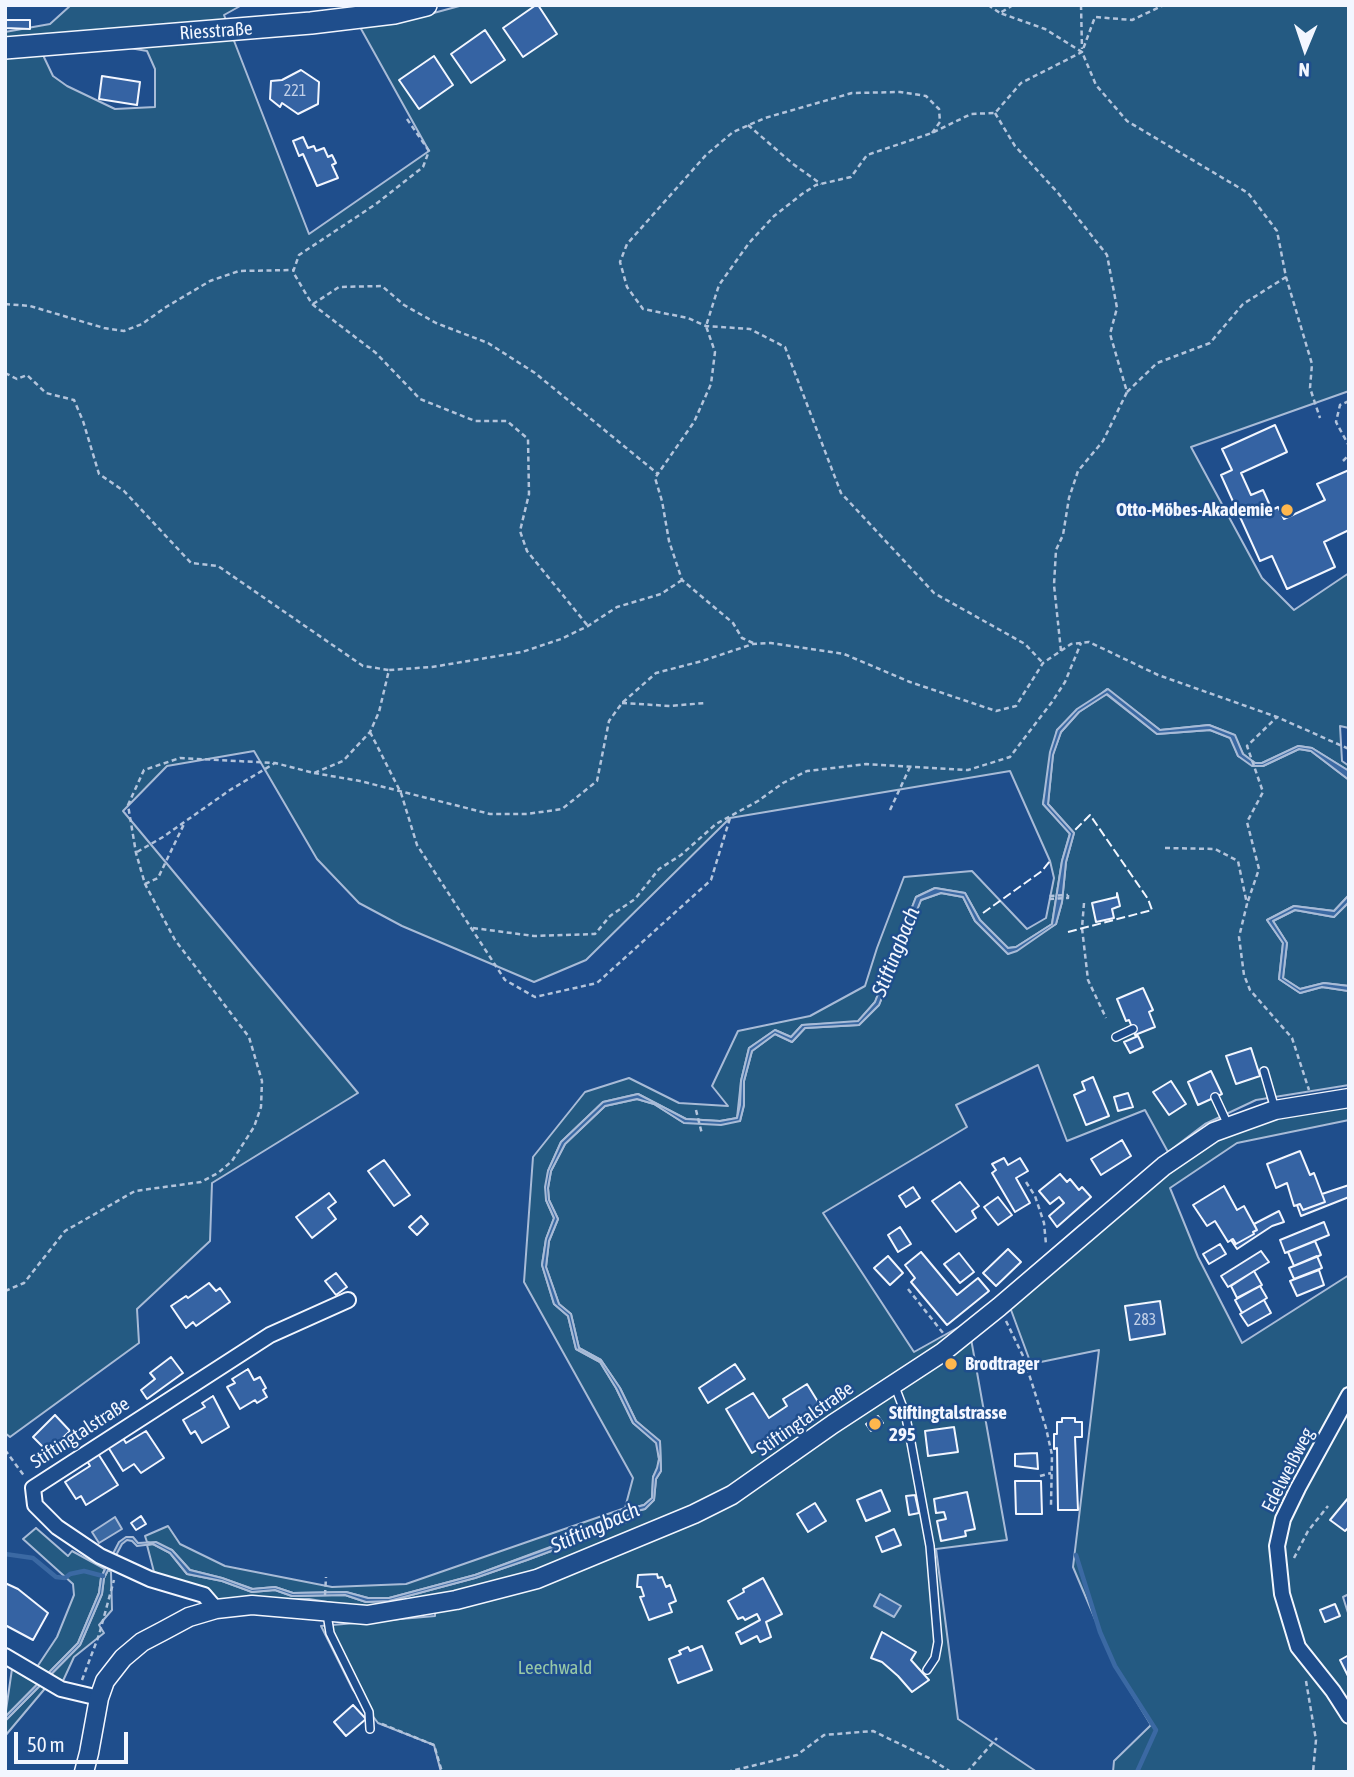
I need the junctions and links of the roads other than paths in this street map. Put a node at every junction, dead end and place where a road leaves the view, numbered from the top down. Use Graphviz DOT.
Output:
graph roads {
  1 [pos="426,5"];
  2 [pos="5,48"];
  3 [pos="1133,1029"];
  4 [pos="1116,1037"];
  5 [pos="1264,1071"];
  6 [pos="1215,1097"];
  7 [pos="1349,1097"];
  8 [pos="1275,1110"];
  9 [pos="1229,1126"];
  10 [pos="348,1300"];
  11 [pos="894,1383"];
  12 [pos="1349,1395"];
  13 [pos="216,1609"];
  14 [pos="327,1612"];
  15 [pos="5,1656"];
  16 [pos="927,1670"];
  17 [pos="90,1696"];
  18 [pos="1349,1716"];
  19 [pos="370,1730"];
  20 [pos="84,1772"];
  1 -- 2 [label="main road, Riesstraße"];
  3 -- 4 [label="lane"];
  5 -- 8 [label="lane"];
  6 -- 9 [label="lane"];
  7 -- 8 [label="street, Stiftingtalstraße"];
  8 -- 9 [label="street, Stiftingtalstraße"];
  9 -- 11 [label="street, Stiftingtalstraße"];
  10 -- 13 [label="street, Stiftingtalstraße"];
  11 -- 14 [label="street, Stiftingtalstraße"];
  11 -- 16 [label="lane"];
  12 -- 18 [label="street, Edelweißweg"];
  13 -- 14 [label="street, Stiftingtalstraße"];
  13 -- 17 [label="street, Stiftingtalstraße"];
  14 -- 19 [label="lane"];
  15 -- 17 [label="street"];
  17 -- 20 [label="street, Stiftingtalstraße"];
}
